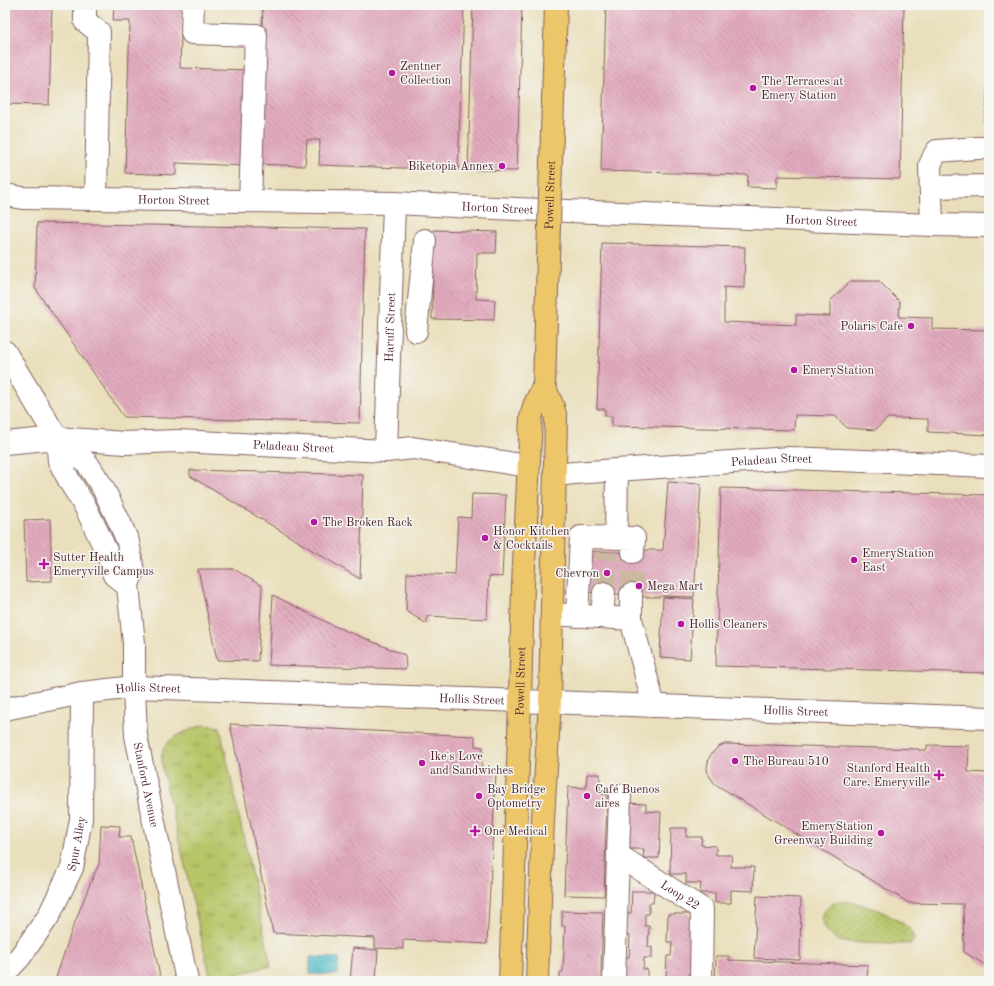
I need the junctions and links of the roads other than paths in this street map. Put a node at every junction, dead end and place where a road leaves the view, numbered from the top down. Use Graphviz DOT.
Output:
graph roads {
  1 [pos="85,5"];
  2 [pos="193,5"];
  3 [pos="556,5"];
  4 [pos="989,148"];
  5 [pos="989,186"];
  6 [pos="931,187"];
  7 [pos="5,195"];
  8 [pos="96,199"];
  9 [pos="250,201"];
  10 [pos="394,203"];
  11 [pos="932,225"];
  12 [pos="989,226"];
  13 [pos="425,240"];
  14 [pos="416,331"];
  15 [pos="5,352"];
  16 [pos="544,385"];
  17 [pos="58,438"];
  18 [pos="5,444"];
  19 [pos="386,451"];
  20 [pos="528,466"];
  21 [pos="989,466"];
  22 [pos="617,470"];
  23 [pos="555,476"];
  24 [pos="554,537"];
  25 [pos="581,537"];
  26 [pos="609,542"];
  27 [pos="634,552"];
  28 [pos="604,593"];
  29 [pos="631,595"];
  30 [pos="552,614"];
  31 [pos="577,616"];
  32 [pos="602,617"];
  33 [pos="632,619"];
  34 [pos="134,687"];
  35 [pos="82,694"];
  36 [pos="520,701"];
  37 [pos="550,702"];
  38 [pos="654,706"];
  39 [pos="5,709"];
  40 [pos="989,718"];
  41 [pos="620,795"];
  42 [pos="618,854"];
  43 [pos="5,973"];
  44 [pos="186,981"];
  45 [pos="510,981"];
  46 [pos="538,981"];
  47 [pos="614,981"];
  48 [pos="701,981"];
  1 -- 8 [label="street"];
  2 -- 9 [label="street"];
  3 -- 16 [label="main road, Powell Street, bridge"];
  4 -- 6 [label="street"];
  5 -- 6 [label="street"];
  6 -- 11 [label="street"];
  7 -- 8 [label="street, Horton Street"];
  8 -- 9 [label="street, Horton Street"];
  9 -- 10 [label="street, Horton Street"];
  10 -- 11 [label="street, Horton Street"];
  10 -- 19 [label="street, Haruff Street"];
  11 -- 12 [label="street, Horton Street"];
  13 -- 14 [label="street"];
  15 -- 17 [label="street, Stanford Avenue"];
  16 -- 20 [label="main road, Powell Street"];
  16 -- 23 [label="main road, Powell Street"];
  17 -- 18 [label="street, Peladeau Street"];
  17 -- 19 [label="street, Peladeau Street"];
  17 -- 34 [label="street, Stanford Avenue"];
  19 -- 20 [label="street, Peladeau Street"];
  20 -- 36 [label="main road, Powell Street"];
  21 -- 22 [label="street, Peladeau Street"];
  22 -- 23 [label="street, Peladeau Street"];
  22 -- 26 [label="street"];
  23 -- 24 [label="main road, Powell Street"];
  24 -- 25 [label="street"];
  24 -- 30 [label="main road, Powell Street"];
  25 -- 26 [label="street"];
  25 -- 31 [label="street"];
  26 -- 27 [label="street"];
  28 -- 32 [label="street"];
  29 -- 33 [label="street"];
  30 -- 31 [label="street"];
  30 -- 37 [label="main road, Powell Street"];
  31 -- 32 [label="street"];
  32 -- 33 [label="street"];
  33 -- 38 [label="street"];
  34 -- 35 [label="street, Hollis Street"];
  34 -- 36 [label="street, Hollis Street"];
  34 -- 44 [label="street, Stanford Avenue"];
  35 -- 39 [label="street, Hollis Street"];
  35 -- 43 [label="street, Spur Alley"];
  36 -- 37 [label="street, Hollis Street"];
  36 -- 45 [label="main road, Powell Street"];
  37 -- 38 [label="street, Hollis Street"];
  37 -- 46 [label="main road, Powell Street"];
  38 -- 40 [label="street, Hollis Street"];
  41 -- 42 [label="street"];
  42 -- 47 [label="street"];
  42 -- 48 [label="street, Loop 22"];
}
